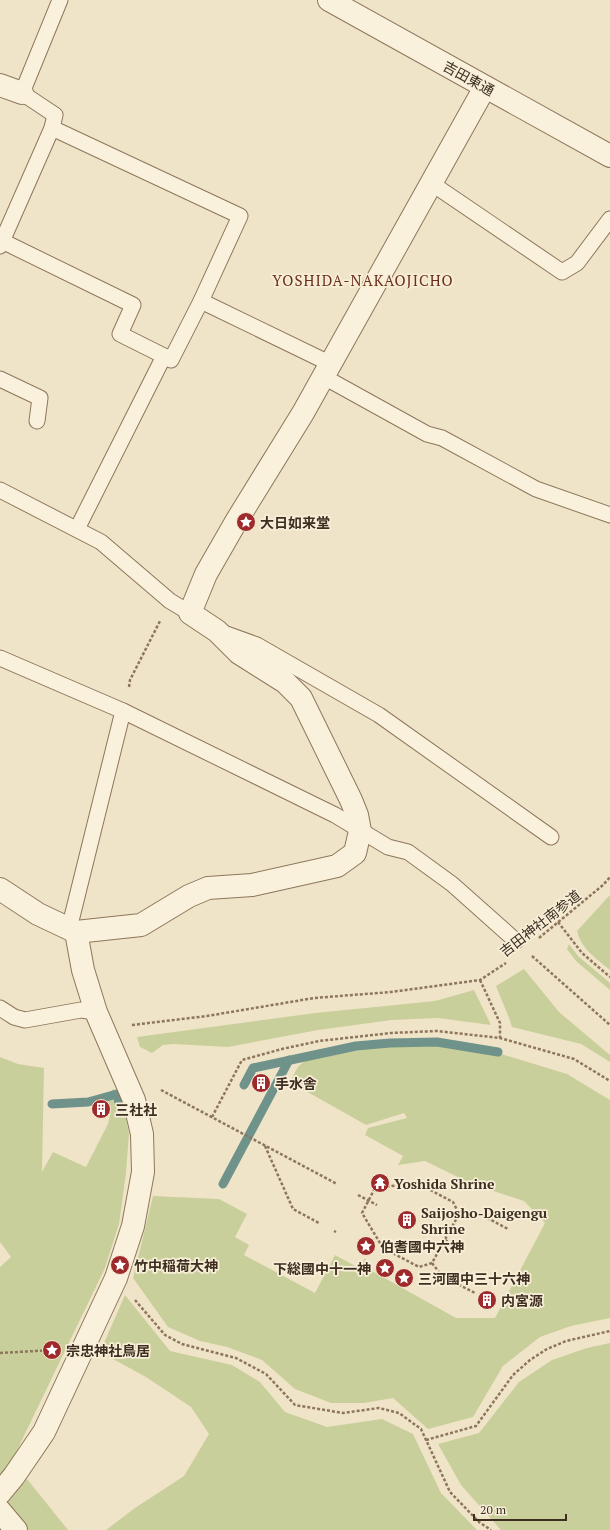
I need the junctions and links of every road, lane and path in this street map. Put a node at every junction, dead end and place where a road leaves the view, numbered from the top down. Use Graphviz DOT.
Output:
graph roads {
  1 [pos="60,0"];
  2 [pos="329,0"];
  3 [pos="0,85"];
  4 [pos="486,87"];
  5 [pos="22,93"];
  6 [pos="52,128"];
  7 [pos="610,156"];
  8 [pos="431,183"];
  9 [pos="610,219"];
  10 [pos="1,243"];
  11 [pos="201,301"];
  12 [pos="164,356"];
  13 [pos="327,370"];
  14 [pos="0,378"];
  15 [pos="37,421"];
  16 [pos="0,490"];
  17 [pos="610,515"];
  18 [pos="77,529"];
  19 [pos="170,601"];
  20 [pos="190,612"];
  21 [pos="217,631"];
  22 [pos="0,658"];
  23 [pos="123,711"];
  24 [pos="360,831"];
  25 [pos="551,837"];
  26 [pos="610,878"];
  27 [pos="0,889"];
  28 [pos="558,922"];
  29 [pos="72,931"];
  30 [pos="516,941"];
  31 [pos="536,941"];
  32 [pos="531,955"];
  33 [pos="512,959"];
  34 [pos="610,977"];
  35 [pos="480,980"];
  36 [pos="0,1008"];
  37 [pos="100,1020"];
  38 [pos="610,1025"];
  39 [pos="500,1038"];
  40 [pos="610,1081"];
  41 [pos="159,1089"];
  42 [pos="98,1099"];
  43 [pos="100,1105"];
  44 [pos="212,1117"];
  45 [pos="265,1146"];
  46 [pos="337,1184"];
  47 [pos="358,1195"];
  48 [pos="368,1201"];
  49 [pos="377,1205"];
  50 [pos="459,1214"];
  51 [pos="319,1223"];
  52 [pos="508,1229"];
  53 [pos="445,1240"];
  54 [pos="457,1247"];
  55 [pos="432,1263"];
  56 [pos="116,1278"];
  57 [pos="475,1293"];
  58 [pos="610,1331"];
  59 [pos="52,1350"];
  60 [pos="0,1353"];
  61 [pos="426,1440"];
  62 [pos="0,1493"];
  63 [pos="0,1511"];
  64 [pos="16,1530"];
  65 [pos="491,1530"];
  1 -- 5 [label="lane"];
  2 -- 4 [label="street, 吉田東通"];
  3 -- 5 [label="street"];
  4 -- 7 [label="street, 吉田東通"];
  4 -- 8 [label="street"];
  5 -- 6 [label="lane"];
  6 -- 10 [label="lane"];
  6 -- 11 [label="lane"];
  8 -- 9 [label="lane"];
  8 -- 13 [label="street"];
  10 -- 12 [label="lane"];
  11 -- 12 [label="lane"];
  11 -- 13 [label="lane"];
  12 -- 18 [label="lane"];
  13 -- 17 [label="lane"];
  13 -- 20 [label="street"];
  14 -- 15 [label="lane"];
  16 -- 18 [label="lane"];
  18 -- 19 [label="lane"];
  19 -- 20 [label="lane"];
  19 -- 23 [label="path"];
  20 -- 21 [label="street"];
  21 -- 24 [label="street"];
  21 -- 25 [label="lane"];
  22 -- 23 [label="lane"];
  23 -- 24 [label="lane"];
  23 -- 29 [label="lane"];
  24 -- 29 [label="street"];
  24 -- 30 [label="lane"];
  26 -- 28 [label="path, 吉田神社南参道"];
  27 -- 29 [label="street"];
  28 -- 31 [label="path, 吉田神社南参道"];
  28 -- 34 [label="path"];
  29 -- 37 [label="street"];
  32 -- 38 [label="path"];
  33 -- 35 [label="path, 吉田神社南参道"];
  35 -- 37 [label="path"];
  35 -- 39 [label="path"];
  36 -- 37 [label="lane"];
  37 -- 56 [label="street"];
  39 -- 40 [label="path"];
  39 -- 44 [label="path"];
  41 -- 44 [label="path"];
  42 -- 43 [label="path"];
  44 -- 45 [label="path"];
  45 -- 46 [label="path"];
  45 -- 51 [label="path"];
  47 -- 48 [label="path"];
  48 -- 49 [label="path"];
  48 -- 50 [label="path"];
  48 -- 55 [label="path"];
  50 -- 52 [label="path"];
  50 -- 53 [label="path"];
  53 -- 54 [label="path"];
  53 -- 55 [label="path"];
  55 -- 57 [label="path"];
  56 -- 61 [label="path"];
  56 -- 62 [label="street"];
  58 -- 61 [label="path"];
  59 -- 60 [label="path"];
  61 -- 65 [label="path"];
  63 -- 64 [label="street"];
}
